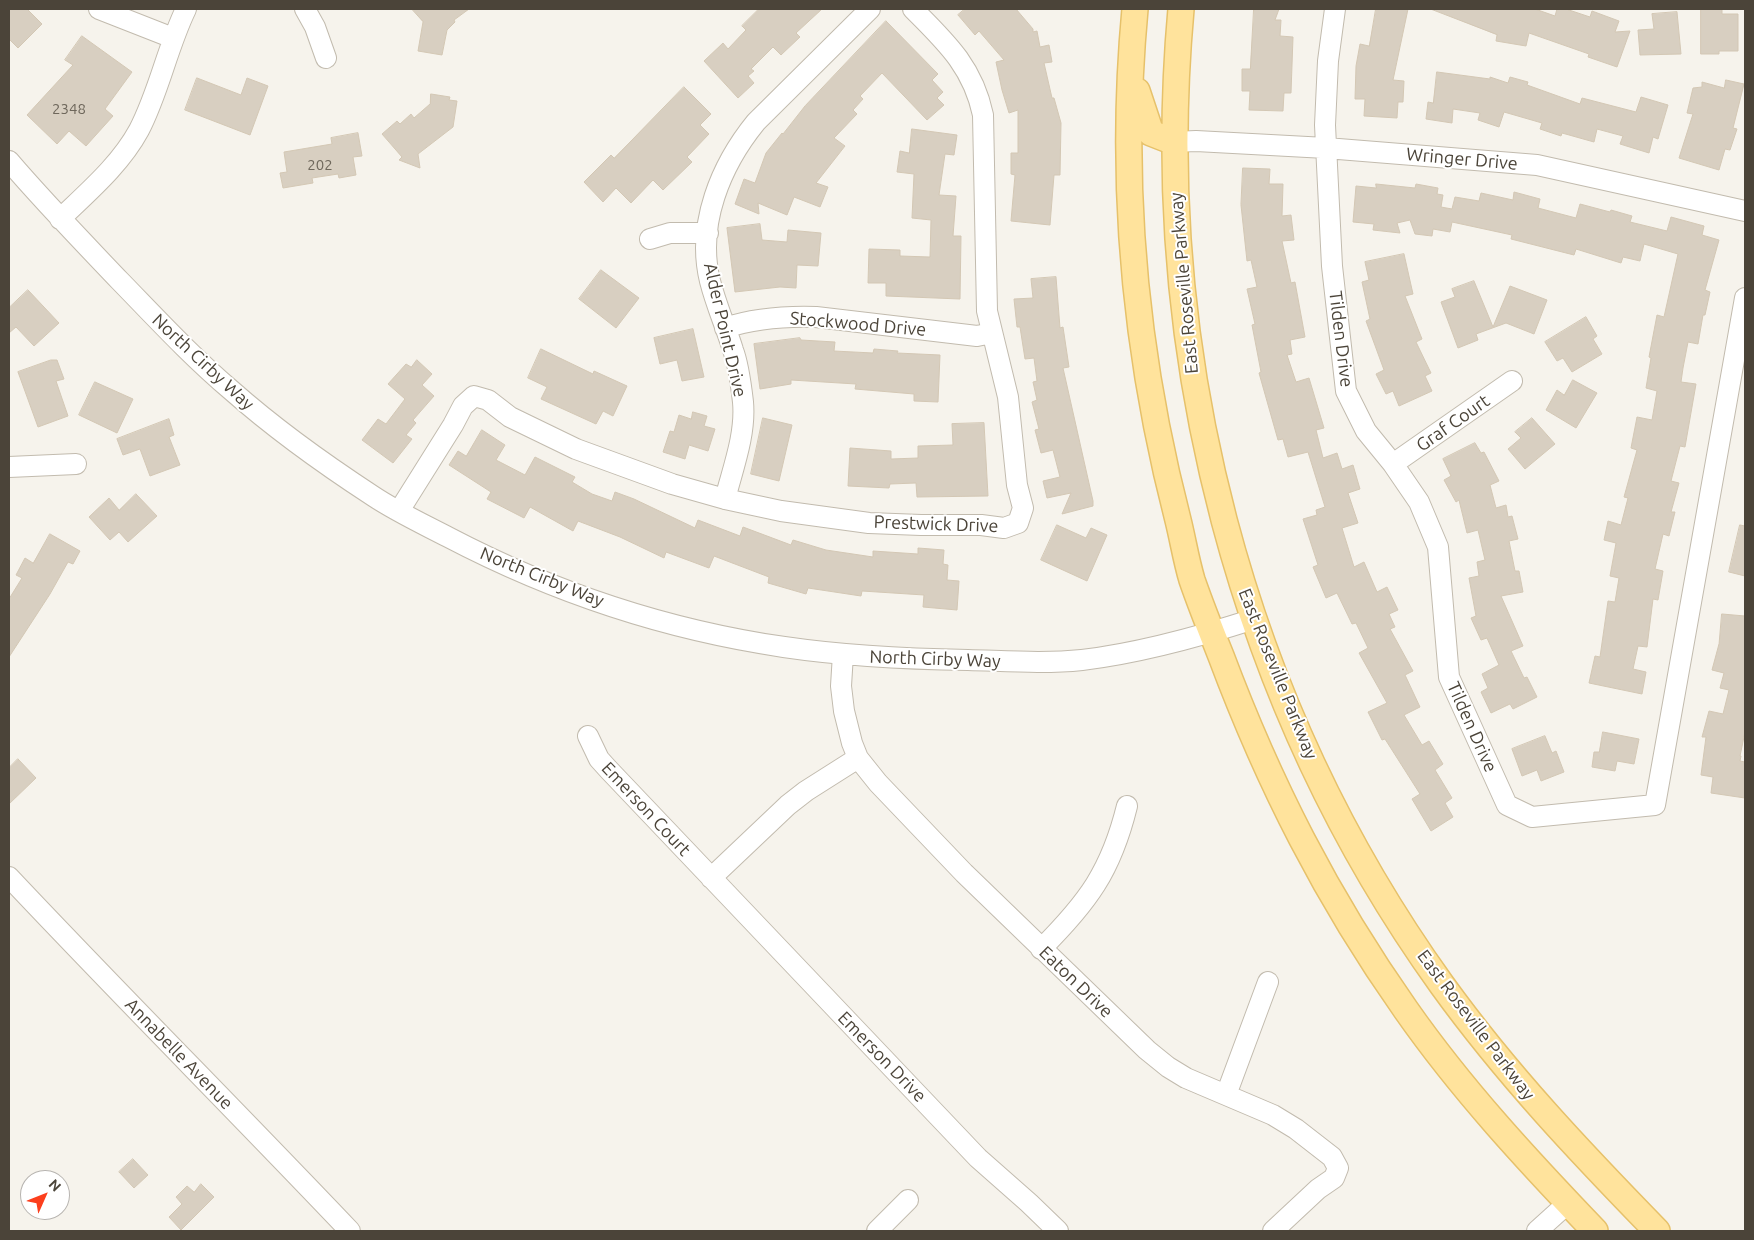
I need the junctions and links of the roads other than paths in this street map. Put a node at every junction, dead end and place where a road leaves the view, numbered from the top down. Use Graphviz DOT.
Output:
graph roads {
  1 [pos="98,9"];
  2 [pos="186,9"];
  3 [pos="306,9"];
  4 [pos="870,9"];
  5 [pos="913,9"];
  6 [pos="1136,9"];
  7 [pos="1180,9"];
  8 [pos="1335,9"];
  9 [pos="173,38"];
  10 [pos="326,58"];
  11 [pos="1131,74"];
  12 [pos="1174,142"];
  13 [pos="1326,148"];
  14 [pos="9,161"];
  15 [pos="1745,211"];
  16 [pos="60,219"];
  17 [pos="708,233"];
  18 [pos="650,239"];
  19 [pos="1745,298"];
  20 [pos="725,328"];
  21 [pos="992,333"];
  22 [pos="1512,382"];
  23 [pos="76,464"];
  24 [pos="1393,464"];
  25 [pos="9,467"];
  26 [pos="725,499"];
  27 [pos="399,511"];
  28 [pos="1254,619"];
  29 [pos="1212,632"];
  30 [pos="843,654"];
  31 [pos="588,736"];
  32 [pos="858,758"];
  33 [pos="1126,806"];
  34 [pos="9,877"];
  35 [pos="711,878"];
  36 [pos="1041,949"];
  37 [pos="1268,982"];
  38 [pos="1226,1095"];
  39 [pos="908,1200"];
  40 [pos="1568,1202"];
  41 [pos="350,1231"];
  42 [pos="877,1231"];
  43 [pos="1058,1231"];
  44 [pos="1273,1231"];
  45 [pos="1537,1231"];
  46 [pos="1596,1231"];
  47 [pos="1657,1231"];
  1 -- 9 [label="street"];
  2 -- 9 [label="street"];
  3 -- 10 [label="street"];
  4 -- 17 [label="street, Alder Point Drive"];
  5 -- 21 [label="street, Prestwick Drive"];
  6 -- 11 [label="main road"];
  7 -- 12 [label="main road, East Roseville Parkway"];
  8 -- 13 [label="street, Tilden Drive"];
  9 -- 16 [label="street"];
  11 -- 12 [label="main road"];
  11 -- 29 [label="main road"];
  12 -- 13 [label="street, Wringer Drive"];
  12 -- 28 [label="main road, East Roseville Parkway"];
  13 -- 15 [label="street, Wringer Drive"];
  13 -- 24 [label="street, Tilden Drive"];
  14 -- 16 [label="street, North Cirby Way"];
  16 -- 27 [label="street, North Cirby Way"];
  17 -- 18 [label="street"];
  17 -- 20 [label="street, Alder Point Drive"];
  19 -- 24 [label="street, Tilden Drive"];
  20 -- 21 [label="street, Stockwood Drive"];
  20 -- 26 [label="street, Alder Point Drive"];
  21 -- 26 [label="street, Prestwick Drive"];
  22 -- 24 [label="street, Graf Court"];
  23 -- 25 [label="street"];
  26 -- 27 [label="street, Prestwick Drive"];
  27 -- 30 [label="street, North Cirby Way"];
  28 -- 29 [label="street, North Cirby Way"];
  28 -- 47 [label="main road, East Roseville Parkway"];
  29 -- 30 [label="street, North Cirby Way"];
  29 -- 40 [label="main road"];
  30 -- 32 [label="street, Eaton Drive"];
  31 -- 35 [label="street, Emerson Court"];
  32 -- 35 [label="street"];
  32 -- 36 [label="street, Eaton Drive"];
  33 -- 36 [label="street"];
  34 -- 41 [label="street, Annabelle Avenue"];
  35 -- 43 [label="street, Emerson Drive"];
  36 -- 38 [label="street, Eaton Drive"];
  37 -- 38 [label="street"];
  38 -- 44 [label="street, Eaton Drive"];
  39 -- 42 [label="street"];
  40 -- 45 [label="street"];
  40 -- 46 [label="main road"];
}
